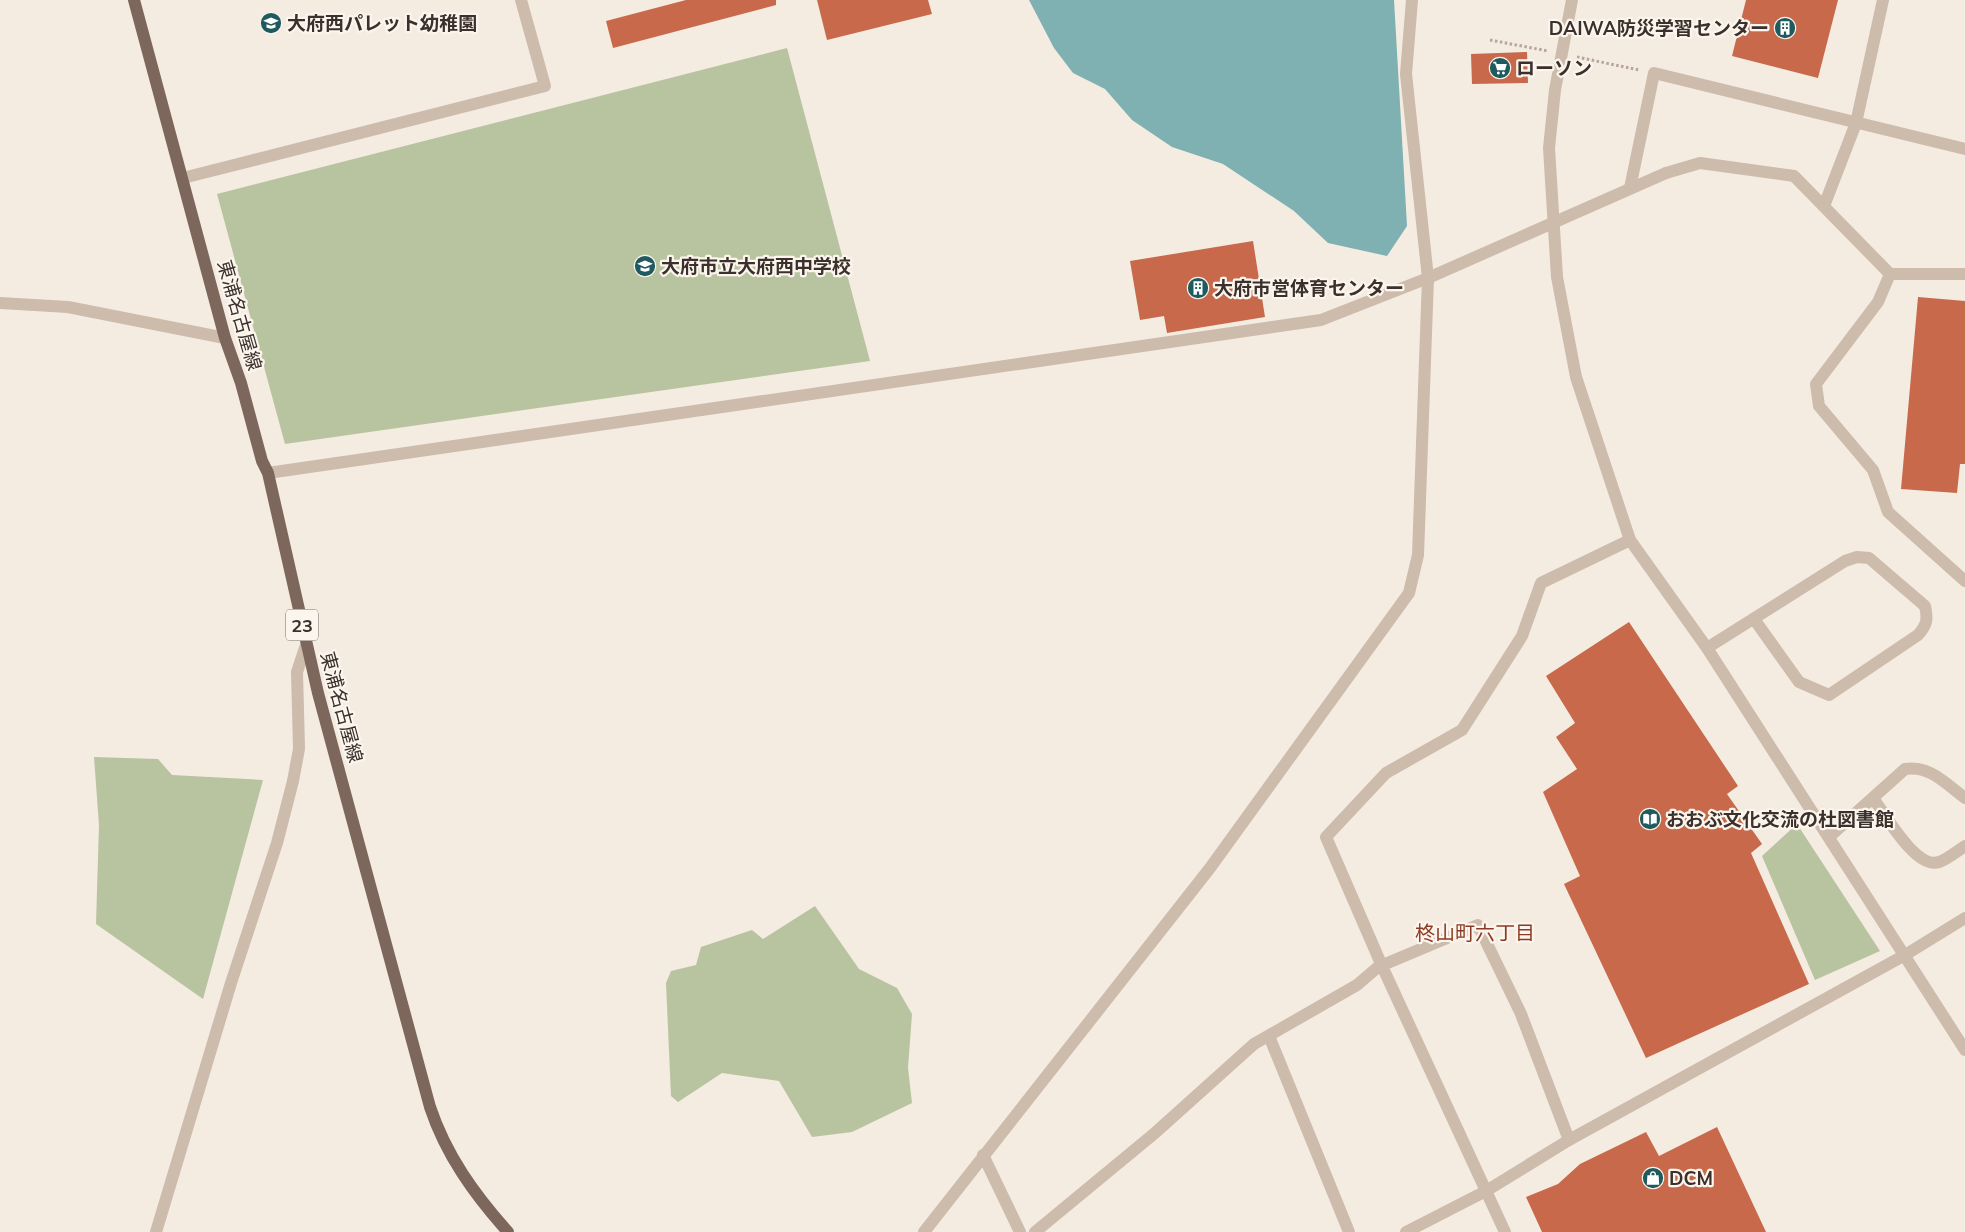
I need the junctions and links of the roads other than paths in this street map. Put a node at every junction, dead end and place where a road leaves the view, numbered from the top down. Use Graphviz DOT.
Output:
graph roads {
  1 [pos="134,0"];
  2 [pos="521,0"];
  3 [pos="1412,0"];
  4 [pos="1572,0"];
  5 [pos="1883,0"];
  6 [pos="1856,123"];
  7 [pos="1965,149"];
  8 [pos="183,178"];
  9 [pos="1630,188"];
  10 [pos="1824,206"];
  11 [pos="1552,225"];
  12 [pos="1890,274"];
  13 [pos="1965,274"];
  14 [pos="1428,278"];
  15 [pos="0,302"];
  16 [pos="225,338"];
  17 [pos="268,473"];
  18 [pos="1630,540"];
  19 [pos="1965,580"];
  20 [pos="1754,619"];
  21 [pos="306,645"];
  22 [pos="1707,648"];
  23 [pos="1873,798"];
  24 [pos="1965,798"];
  25 [pos="1829,837"];
  26 [pos="1965,846"];
  27 [pos="1965,918"];
  28 [pos="1905,955"];
  29 [pos="1382,966"];
  30 [pos="1268,1036"];
  31 [pos="1965,1050"];
  32 [pos="1569,1140"];
  33 [pos="984,1155"];
  34 [pos="1486,1191"];
  35 [pos="156,1232"];
  36 [pos="508,1232"];
  37 [pos="924,1232"];
  38 [pos="1020,1232"];
  39 [pos="1035,1232"];
  40 [pos="1349,1232"];
  41 [pos="1406,1232"];
  42 [pos="1505,1232"];
  1 -- 8 [label="main road, 東浦名古屋線 / 23"];
  2 -- 8 [label="street"];
  3 -- 14 [label="street"];
  4 -- 11 [label="street"];
  5 -- 6 [label="street"];
  6 -- 7 [label="street"];
  6 -- 9 [label="street"];
  6 -- 10 [label="street"];
  8 -- 16 [label="main road, 東浦名古屋線 / 23"];
  9 -- 10 [label="street"];
  9 -- 11 [label="street"];
  10 -- 12 [label="street"];
  11 -- 14 [label="street"];
  11 -- 18 [label="street"];
  12 -- 13 [label="street"];
  12 -- 19 [label="street"];
  14 -- 17 [label="street"];
  14 -- 33 [label="street"];
  15 -- 16 [label="street"];
  16 -- 17 [label="main road, 東浦名古屋線 / 23"];
  17 -- 21 [label="main road, 東浦名古屋線 / 23"];
  18 -- 22 [label="street"];
  18 -- 29 [label="street"];
  20 -- 20 [label="street"];
  20 -- 22 [label="street"];
  21 -- 35 [label="street"];
  21 -- 36 [label="main road, 東浦名古屋線 / 23"];
  22 -- 25 [label="street"];
  23 -- 24 [label="street"];
  23 -- 25 [label="street"];
  23 -- 26 [label="street"];
  25 -- 28 [label="street"];
  27 -- 28 [label="street"];
  28 -- 31 [label="street"];
  28 -- 32 [label="street"];
  29 -- 30 [label="street"];
  29 -- 32 [label="street"];
  29 -- 34 [label="street"];
  30 -- 39 [label="street"];
  30 -- 40 [label="street"];
  32 -- 34 [label="street"];
  33 -- 37 [label="street"];
  33 -- 38 [label="street"];
  34 -- 41 [label="street"];
  34 -- 42 [label="street"];
}
